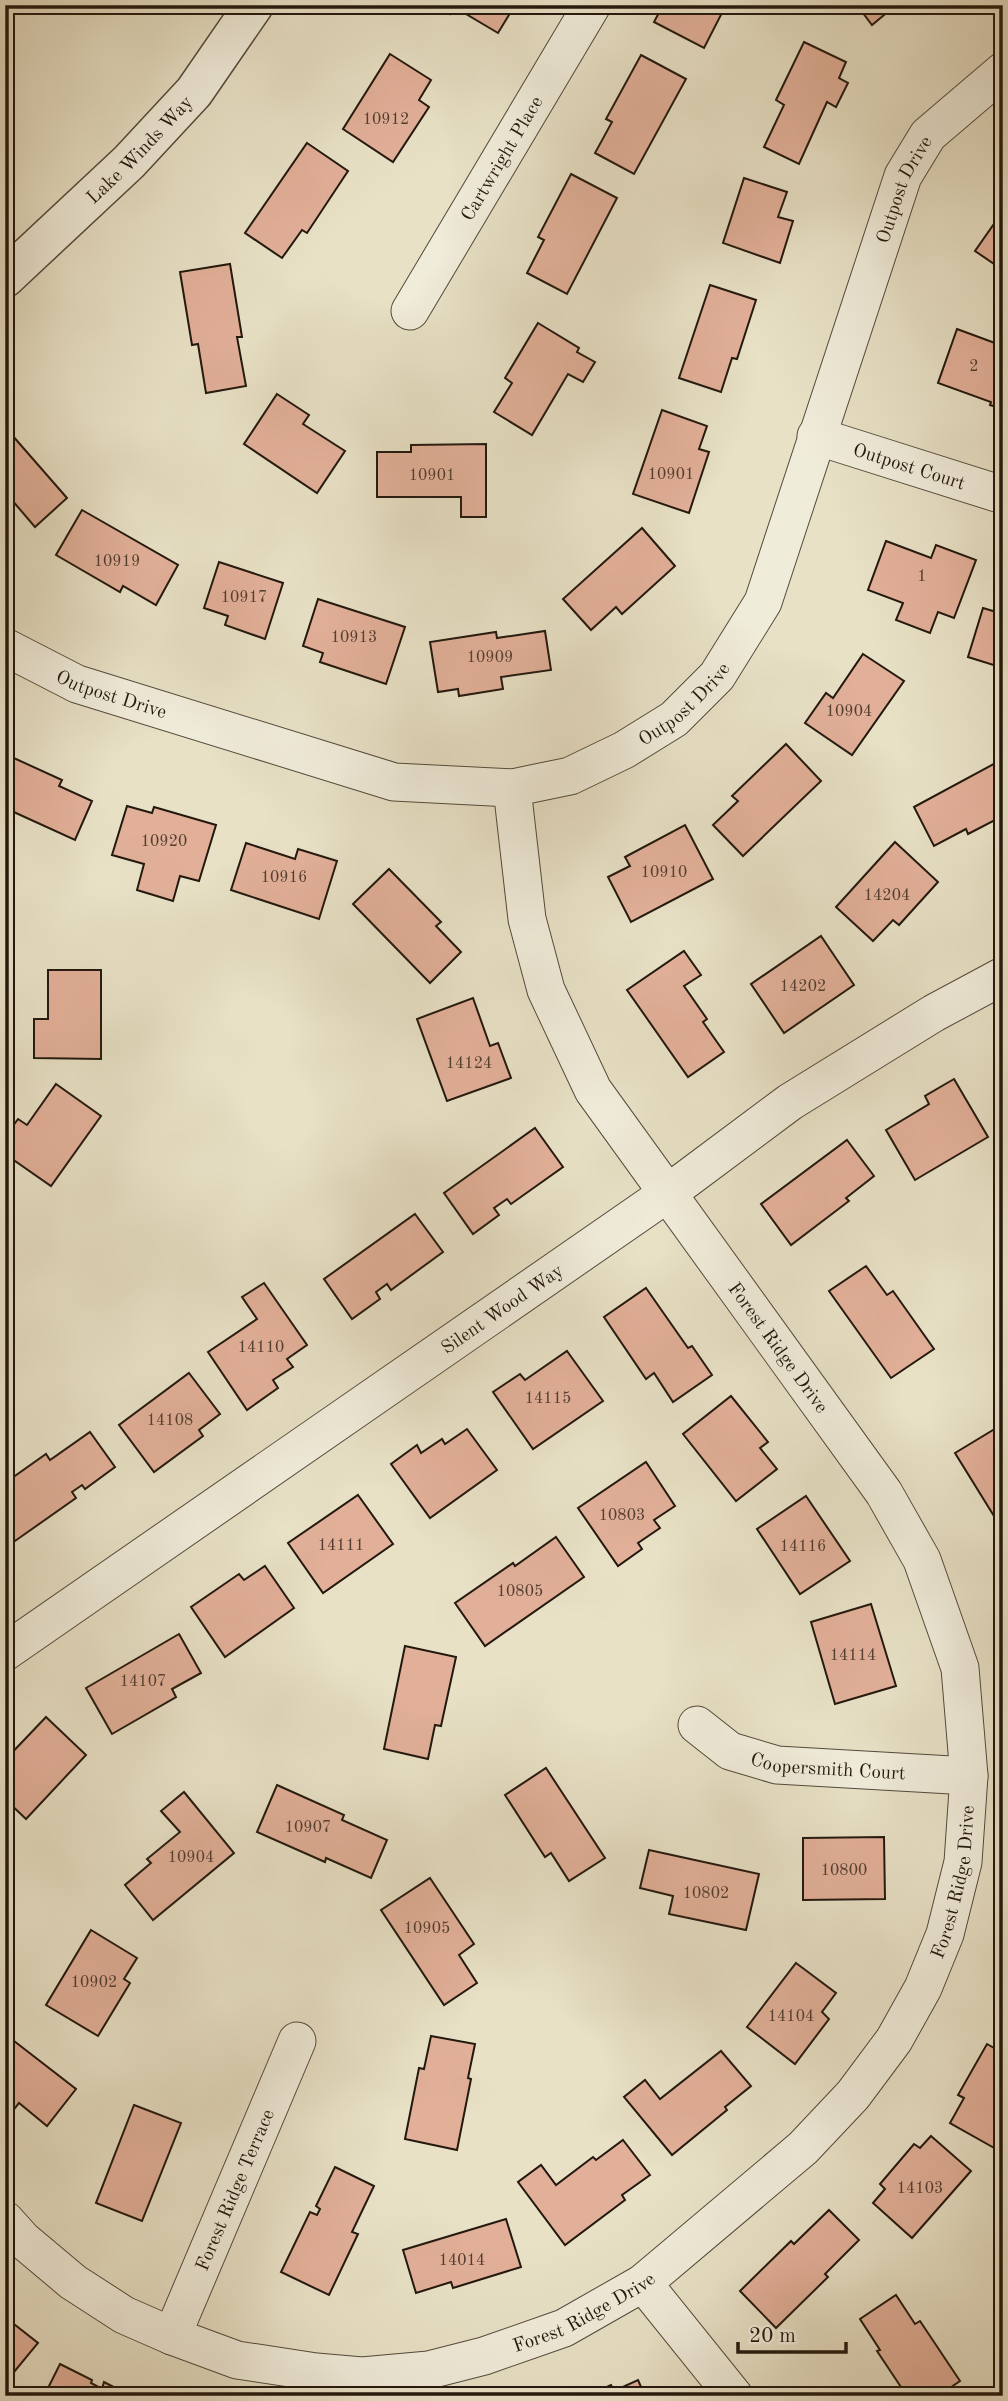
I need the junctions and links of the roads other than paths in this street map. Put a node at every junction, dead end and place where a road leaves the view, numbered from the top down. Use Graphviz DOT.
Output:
graph roads {
  1 [pos="254,5"];
  2 [pos="592,5"];
  3 [pos="1003,71"];
  4 [pos="5,278"];
  5 [pos="410,312"];
  6 [pos="816,436"];
  7 [pos="1003,495"];
  8 [pos="5,647"];
  9 [pos="512,788"];
  10 [pos="1003,976"];
  11 [pos="668,1193"];
  12 [pos="5,1652"];
  13 [pos="697,1725"];
  14 [pos="969,1776"];
  15 [pos="297,2041"];
  16 [pos="5,2220"];
  17 [pos="643,2283"];
  18 [pos="172,2336"];
  19 [pos="733,2396"];
  1 -- 4 [label="street, Lake Winds Way"];
  2 -- 5 [label="street, Cartwright Place"];
  3 -- 6 [label="street, Outpost Drive"];
  6 -- 7 [label="street, Outpost Court"];
  6 -- 9 [label="street, Outpost Drive"];
  8 -- 9 [label="street, Outpost Drive"];
  9 -- 11 [label="street, Forest Ridge Drive"];
  10 -- 11 [label="street, Silent Wood Way"];
  11 -- 12 [label="street, Silent Wood Way"];
  11 -- 14 [label="street, Forest Ridge Drive"];
  13 -- 14 [label="street, Coopersmith Court"];
  14 -- 17 [label="street, Forest Ridge Drive"];
  15 -- 18 [label="street, Forest Ridge Terrace"];
  16 -- 18 [label="street, Forest Ridge Drive"];
  17 -- 18 [label="street, Forest Ridge Drive"];
  17 -- 19 [label="street"];
}
